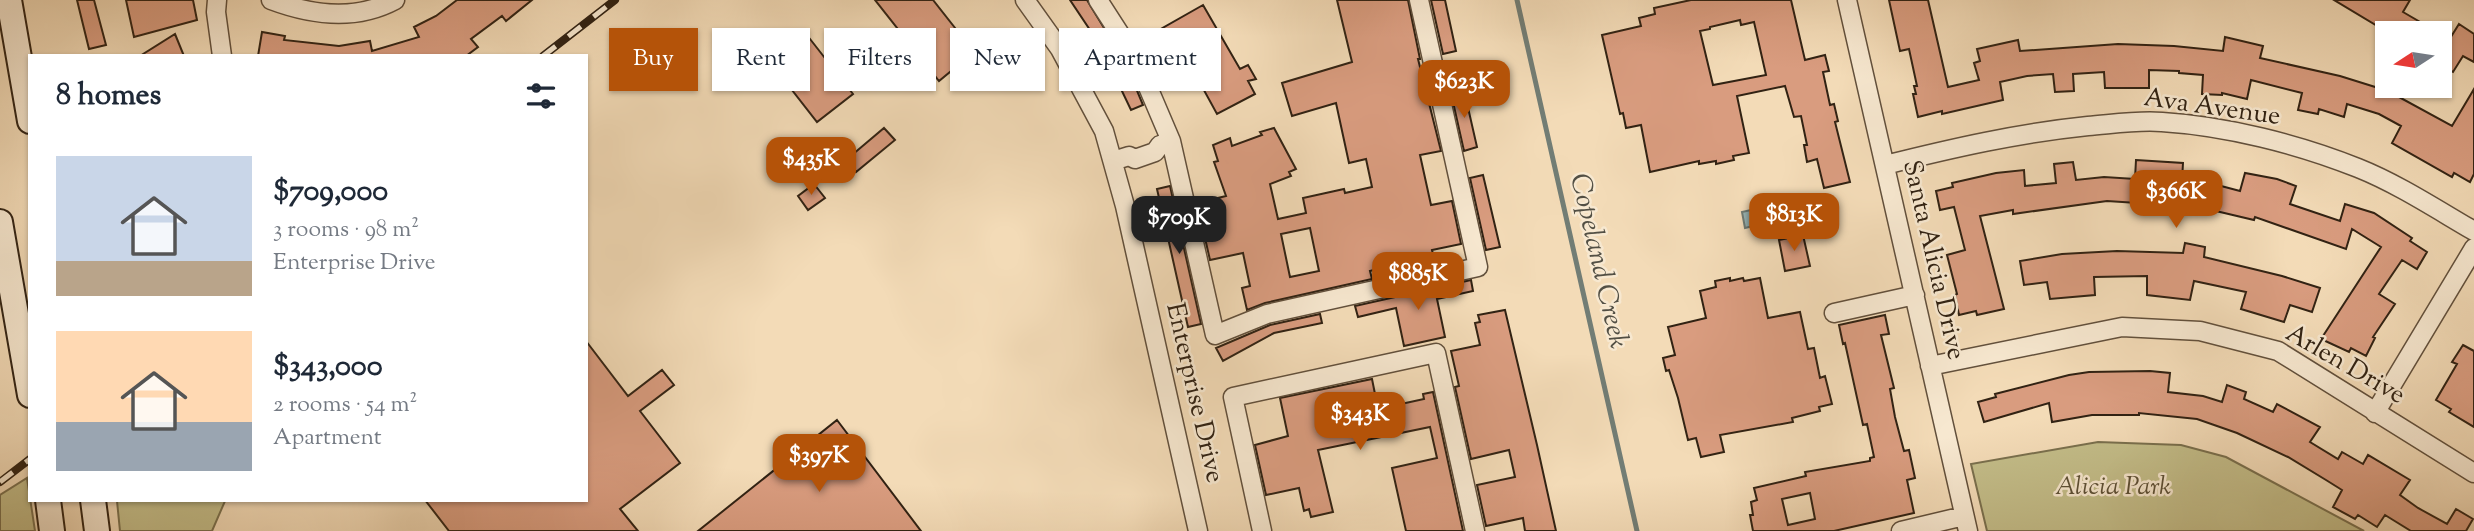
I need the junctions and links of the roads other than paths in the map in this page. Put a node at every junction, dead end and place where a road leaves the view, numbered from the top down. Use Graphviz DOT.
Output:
graph roads {
  1 [pos="9,0"];
  2 [pos="217,0"];
  3 [pos="271,0"];
  4 [pos="396,0"];
  5 [pos="1026,0"];
  6 [pos="1098,0"];
  7 [pos="1419,0"];
  8 [pos="1847,0"];
  9 [pos="222,54"];
  10 [pos="28,109"];
  11 [pos="1165,143"];
  12 [pos="1121,158"];
  13 [pos="1885,165"];
  14 [pos="0,222"];
  15 [pos="2474,231"];
  16 [pos="2474,248"];
  17 [pos="1915,295"];
  18 [pos="1834,313"];
  19 [pos="1930,366"];
  20 [pos="28,384"];
  21 [pos="2375,413"];
  22 [pos="2474,473"];
  23 [pos="48,502"];
  24 [pos="93,502"];
  25 [pos="1966,524"];
  26 [pos="52,531"];
  27 [pos="97,531"];
  28 [pos="1198,531"];
  29 [pos="1262,531"];
  30 [pos="1475,531"];
  31 [pos="1901,531"];
  1 -- 10 [label="main road"];
  2 -- 9 [label="street"];
  3 -- 4 [label="street"];
  5 -- 12 [label="street, Enterprise Drive"];
  6 -- 11 [label="street"];
  7 -- 11 [label="street"];
  8 -- 13 [label="street, Santa Alicia Drive"];
  11 -- 12 [label="street"];
  12 -- 28 [label="street, Enterprise Drive"];
  13 -- 15 [label="street, Ava Avenue"];
  13 -- 17 [label="street, Santa Alicia Drive"];
  14 -- 20 [label="main road"];
  16 -- 21 [label="street"];
  17 -- 18 [label="street"];
  17 -- 19 [label="street, Santa Alicia Drive"];
  19 -- 21 [label="street, Arlen Drive"];
  19 -- 25 [label="street, Santa Alicia Drive"];
  21 -- 22 [label="street, Arlen Drive"];
  23 -- 26 [label="main road"];
  24 -- 27 [label="main road"];
  25 -- 31 [label="street"];
  29 -- 30 [label="street"];
}
